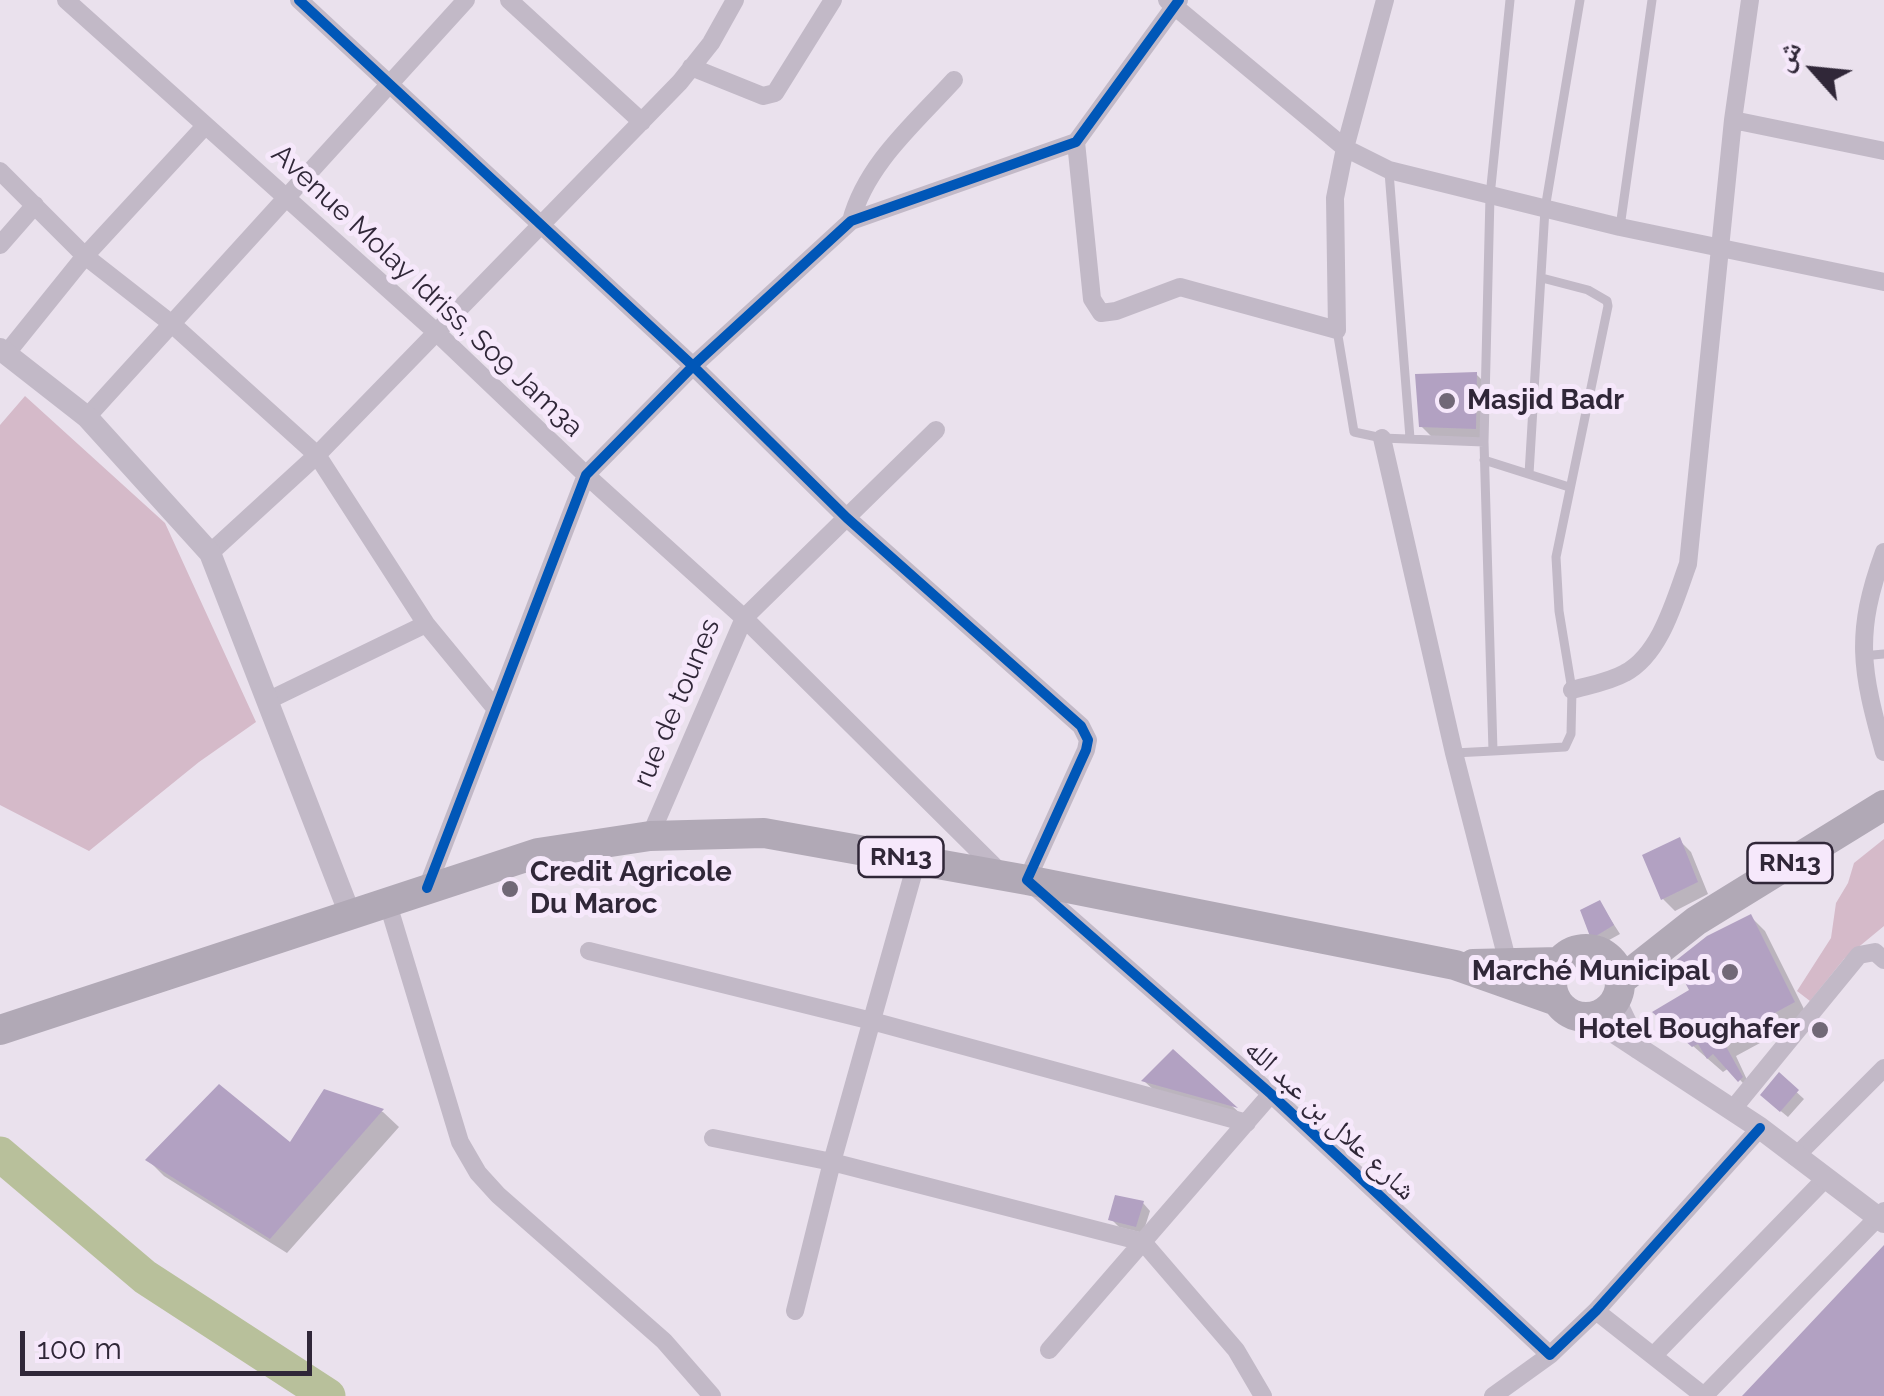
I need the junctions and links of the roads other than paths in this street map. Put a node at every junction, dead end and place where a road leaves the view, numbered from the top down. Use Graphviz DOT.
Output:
graph roads {
  1 [pos="66,0"];
  2 [pos="299,0"];
  3 [pos="466,0"];
  4 [pos="510,0"];
  5 [pos="735,0"];
  6 [pos="832,0"];
  7 [pos="1385,0"];
  8 [pos="1510,0"];
  9 [pos="1580,0"];
  10 [pos="1652,0"];
  11 [pos="1750,0"];
  12 [pos="1174,2"];
  13 [pos="692,67"];
  14 [pos="954,80"];
  15 [pos="388,86"];
  16 [pos="1732,120"];
  17 [pos="642,122"];
  18 [pos="205,126"];
  19 [pos="1076,142"];
  20 [pos="1345,148"];
  21 [pos="1884,151"];
  22 [pos="0,170"];
  23 [pos="1389,170"];
  24 [pos="1490,196"];
  25 [pos="286,198"];
  26 [pos="35,204"];
  27 [pos="1545,208"];
  28 [pos="851,221"];
  29 [pos="540,223"];
  30 [pos="1620,228"];
  31 [pos="0,245"];
  32 [pos="1720,246"];
  33 [pos="84,256"];
  34 [pos="1542,278"];
  35 [pos="1883,278"];
  36 [pos="172,324"];
  37 [pos="1337,330"];
  38 [pos="436,332"];
  39 [pos="3,351"];
  40 [pos="693,366"];
  41 [pos="86,417"];
  42 [pos="936,430"];
  43 [pos="1382,438"];
  44 [pos="1410,438"];
  45 [pos="1484,442"];
  46 [pos="317,455"];
  47 [pos="1484,460"];
  48 [pos="1529,474"];
  49 [pos="586,475"];
  50 [pos="1569,487"];
  51 [pos="847,518"];
  52 [pos="1884,552"];
  53 [pos="210,553"];
  54 [pos="744,618"];
  55 [pos="426,624"];
  56 [pos="1884,654"];
  57 [pos="1862,656"];
  58 [pos="1572,690"];
  59 [pos="268,701"];
  60 [pos="495,708"];
  61 [pos="1494,752"];
  62 [pos="1884,752"];
  63 [pos="1454,753"];
  64 [pos="1884,806"];
  65 [pos="650,836"];
  66 [pos="917,860"];
  67 [pos="1017,879"];
  68 [pos="428,888"];
  69 [pos="388,904"];
  70 [pos="351,916"];
  71 [pos="1696,921"];
  72 [pos="589,951"];
  73 [pos="1601,952"];
  74 [pos="1884,960"];
  75 [pos="1559,962"];
  76 [pos="1508,963"];
  77 [pos="1455,965"];
  78 [pos="1608,999"];
  79 [pos="1556,1001"];
  80 [pos="872,1021"];
  81 [pos="0,1030"];
  82 [pos="1884,1068"];
  83 [pos="1272,1094"];
  84 [pos="1732,1110"];
  85 [pos="1247,1123"];
  86 [pos="1760,1128"];
  87 [pos="713,1138"];
  88 [pos="1795,1157"];
  89 [pos="832,1162"];
  90 [pos="1824,1180"];
  91 [pos="1881,1218"];
  92 [pos="1143,1242"];
  93 [pos="795,1311"];
  94 [pos="1596,1311"];
  95 [pos="1049,1350"];
  96 [pos="1550,1355"];
  97 [pos="1654,1355"];
  98 [pos="712,1396"];
  99 [pos="1263,1396"];
  100 [pos="1493,1396"];
  101 [pos="1704,1396"];
  1 -- 18 [label="street, Avenue Molay Idriss, So9 Jam3a"];
  2 -- 15 [label="street"];
  3 -- 15 [label="street"];
  4 -- 17 [label="street"];
  5 -- 13 [label="street"];
  6 -- 13 [label="street"];
  7 -- 20 [label="street"];
  8 -- 24 [label="lane"];
  9 -- 27 [label="lane"];
  10 -- 30 [label="lane"];
  11 -- 16 [label="street"];
  12 -- 19 [label="street"];
  12 -- 20 [label="street"];
  13 -- 17 [label="street"];
  14 -- 28 [label="street"];
  15 -- 25 [label="street"];
  15 -- 29 [label="street"];
  16 -- 21 [label="street"];
  16 -- 32 [label="street"];
  17 -- 29 [label="street"];
  18 -- 25 [label="street, Avenue Molay Idriss, So9 Jam3a"];
  18 -- 33 [label="street"];
  19 -- 28 [label="street"];
  19 -- 37 [label="street"];
  20 -- 23 [label="street"];
  20 -- 37 [label="street"];
  22 -- 26 [label="street"];
  23 -- 24 [label="street"];
  23 -- 44 [label="lane"];
  24 -- 27 [label="street"];
  24 -- 45 [label="lane"];
  25 -- 36 [label="street"];
  25 -- 38 [label="street, Avenue Molay Idriss, So9 Jam3a"];
  26 -- 31 [label="street"];
  26 -- 33 [label="street"];
  27 -- 30 [label="street"];
  27 -- 34 [label="lane"];
  28 -- 40 [label="street"];
  29 -- 38 [label="street"];
  29 -- 40 [label="street"];
  30 -- 32 [label="street"];
  32 -- 35 [label="street"];
  32 -- 58 [label="street"];
  33 -- 36 [label="street"];
  33 -- 39 [label="street"];
  34 -- 48 [label="lane"];
  34 -- 50 [label="lane"];
  36 -- 41 [label="street"];
  36 -- 46 [label="street"];
  37 -- 43 [label="lane"];
  38 -- 46 [label="street"];
  38 -- 49 [label="street, Avenue Molay Idriss, So9 Jam3a"];
  39 -- 41 [label="street"];
  40 -- 49 [label="street"];
  40 -- 51 [label="street"];
  41 -- 53 [label="street"];
  42 -- 51 [label="street, rue de tounes"];
  43 -- 44 [label="lane"];
  43 -- 63 [label="street"];
  44 -- 45 [label="lane"];
  45 -- 47 [label="lane"];
  46 -- 53 [label="street"];
  46 -- 55 [label="street"];
  47 -- 48 [label="lane"];
  47 -- 61 [label="lane"];
  48 -- 50 [label="lane"];
  49 -- 54 [label="street, Avenue Molay Idriss, So9 Jam3a"];
  49 -- 60 [label="street"];
  50 -- 58 [label="lane"];
  51 -- 54 [label="street, rue de tounes"];
  51 -- 67 [label="street"];
  52 -- 57 [label="street"];
  53 -- 59 [label="street"];
  54 -- 65 [label="street, rue de tounes"];
  54 -- 67 [label="street, Avenue Molay Idriss, So9 Jam3a"];
  55 -- 59 [label="street"];
  55 -- 60 [label="street"];
  56 -- 57 [label="lane"];
  57 -- 62 [label="street"];
  58 -- 61 [label="lane"];
  59 -- 70 [label="street"];
  60 -- 68 [label="street"];
  61 -- 63 [label="lane"];
  63 -- 76 [label="street"];
  64 -- 71 [label="main road, RN13"];
  65 -- 66 [label="main road, RN13"];
  65 -- 68 [label="main road, RN13"];
  66 -- 67 [label="main road, RN13"];
  66 -- 80 [label="street"];
  67 -- 77 [label="main road, RN13"];
  67 -- 83 [label="street, شارع علال بن عبد الله"];
  68 -- 69 [label="main road, RN13"];
  69 -- 70 [label="main road, RN13"];
  69 -- 98 [label="street"];
  70 -- 81 [label="main road, RN13"];
  71 -- 73 [label="main road, RN13"];
  71 -- 78 [label="main road, RN13"];
  72 -- 80 [label="street"];
  73 -- 75 [label="main road, RN13"];
  73 -- 78 [label="main road"];
  74 -- 84 [label="street"];
  75 -- 76 [label="main road, RN13"];
  75 -- 79 [label="main road"];
  76 -- 77 [label="main road, RN13"];
  77 -- 79 [label="main road, RN13"];
  78 -- 79 [label="main road, RN13"];
  78 -- 84 [label="street"];
  80 -- 85 [label="street"];
  80 -- 89 [label="street"];
  82 -- 88 [label="street"];
  83 -- 85 [label="street"];
  83 -- 96 [label="street, شارع علال بن عبد الله"];
  84 -- 86 [label="street"];
  85 -- 92 [label="street"];
  86 -- 88 [label="street"];
  86 -- 94 [label="street"];
  87 -- 89 [label="street"];
  88 -- 90 [label="street"];
  89 -- 92 [label="street"];
  89 -- 93 [label="street"];
  90 -- 91 [label="street"];
  90 -- 97 [label="street"];
  91 -- 101 [label="street"];
  92 -- 95 [label="street"];
  92 -- 99 [label="street"];
  94 -- 96 [label="street"];
  94 -- 97 [label="street"];
  96 -- 100 [label="street"];
  97 -- 101 [label="street"];
}
